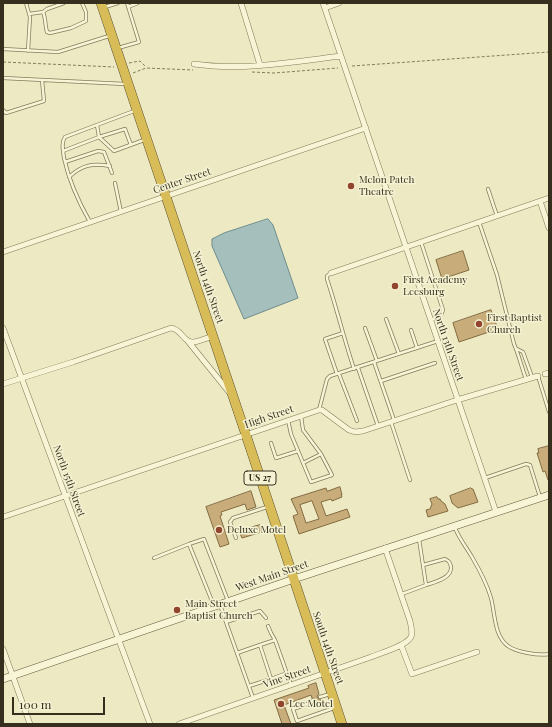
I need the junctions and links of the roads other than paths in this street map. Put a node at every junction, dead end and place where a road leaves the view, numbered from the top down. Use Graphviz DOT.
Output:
graph roads {
  1 [pos="26,3"];
  2 [pos="64,3"];
  3 [pos="82,3"];
  4 [pos="118,3"];
  5 [pos="138,3"];
  6 [pos="241,3"];
  7 [pos="339,3"];
  8 [pos="127,5"];
  9 [pos="101,6"];
  10 [pos="324,6"];
  11 [pos="43,12"];
  12 [pos="29,14"];
  13 [pos="111,35"];
  14 [pos="3,49"];
  15 [pos="116,49"];
  16 [pos="28,51"];
  17 [pos="341,56"];
  18 [pos="194,64"];
  19 [pos="260,65"];
  20 [pos="124,73"];
  21 [pos="3,78"];
  22 [pos="42,80"];
  23 [pos="3,110"];
  24 [pos="136,110"];
  25 [pos="97,125"];
  26 [pos="366,128"];
  27 [pos="99,137"];
  28 [pos="146,139"];
  29 [pos="131,145"];
  30 [pos="63,151"];
  31 [pos="65,162"];
  32 [pos="110,166"];
  33 [pos="112,173"];
  34 [pos="69,178"];
  35 [pos="115,183"];
  36 [pos="488,189"];
  37 [pos="166,196"];
  38 [pos="549,198"];
  39 [pos="540,201"];
  40 [pos="121,212"];
  41 [pos="496,216"];
  42 [pos="90,222"];
  43 [pos="479,222"];
  44 [pos="549,228"];
  45 [pos="421,242"];
  46 [pos="406,248"];
  47 [pos="3,252"];
  48 [pos="331,273"];
  49 [pos="386,319"];
  50 [pos="430,320"];
  51 [pos="3,328"];
  52 [pos="365,328"];
  53 [pos="411,330"];
  54 [pos="343,333"];
  55 [pos="213,336"];
  56 [pos="187,340"];
  57 [pos="438,341"];
  58 [pos="417,348"];
  59 [pos="516,349"];
  60 [pos="398,354"];
  61 [pos="376,362"];
  62 [pos="435,363"];
  63 [pos="356,368"];
  64 [pos="338,374"];
  65 [pos="538,376"];
  66 [pos="22,378"];
  67 [pos="532,378"];
  68 [pos="526,379"];
  69 [pos="381,381"];
  70 [pos="3,384"];
  71 [pos="233,397"];
  72 [pos="458,400"];
  73 [pos="318,410"];
  74 [pos="549,412"];
  75 [pos="301,416"];
  76 [pos="288,420"];
  77 [pos="357,421"];
  78 [pos="392,421"];
  79 [pos="378,426"];
  80 [pos="246,434"];
  81 [pos="271,443"];
  82 [pos="298,451"];
  83 [pos="321,454"];
  84 [pos="303,463"];
  85 [pos="484,478"];
  86 [pos="410,480"];
  87 [pos="549,495"];
  88 [pos="65,496"];
  89 [pos="540,497"];
  90 [pos="270,506"];
  91 [pos="496,512"];
  92 [pos="3,517"];
  93 [pos="454,525"];
  94 [pos="236,538"];
  95 [pos="419,538"];
  96 [pos="189,544"];
  97 [pos="385,548"];
  98 [pos="154,558"];
  99 [pos="423,565"];
  100 [pos="294,579"];
  101 [pos="426,585"];
  102 [pos="401,595"];
  103 [pos="228,601"];
  104 [pos="217,605"];
  105 [pos="266,618"];
  106 [pos="226,622"];
  107 [pos="268,626"];
  108 [pos="117,640"];
  109 [pos="275,640"];
  110 [pos="260,645"];
  111 [pos="401,645"];
  112 [pos="3,649"];
  113 [pos="477,652"];
  114 [pos="237,653"];
  115 [pos="549,654"];
  116 [pos="287,673"];
  117 [pos="325,673"];
  118 [pos="12,676"];
  119 [pos="3,679"];
  120 [pos="271,679"];
  121 [pos="291,685"];
  122 [pos="249,686"];
  123 [pos="332,694"];
  124 [pos="320,697"];
  125 [pos="254,698"];
  126 [pos="313,700"];
  127 [pos="336,707"];
  128 [pos="30,724"];
  129 [pos="150,724"];
  130 [pos="179,724"];
  131 [pos="342,724"];
  1 -- 12 [label="lane"];
  2 -- 11 [label="lane"];
  3 -- 11 [label="lane"];
  4 -- 9 [label="lane"];
  5 -- 8 [label="lane"];
  6 -- 19 [label="street"];
  7 -- 10 [label="street"];
  8 -- 15 [label="lane"];
  9 -- 13 [label="highway, North 14th Street / US 27"];
  10 -- 17 [label="street, North 13th Street"];
  11 -- 12 [label="lane"];
  12 -- 16 [label="lane"];
  13 -- 15 [label="highway, North 14th Street / US 27"];
  13 -- 16 [label="lane"];
  14 -- 16 [label="lane"];
  15 -- 20 [label="highway, North 14th Street / US 27"];
  17 -- 19 [label="street"];
  17 -- 26 [label="street, North 13th Street"];
  18 -- 19 [label="street"];
  20 -- 22 [label="lane"];
  20 -- 24 [label="highway, North 14th Street / US 27"];
  21 -- 22 [label="lane"];
  22 -- 23 [label="lane"];
  24 -- 25 [label="lane"];
  24 -- 28 [label="highway, North 14th Street / US 27"];
  25 -- 27 [label="lane"];
  25 -- 30 [label="lane"];
  26 -- 37 [label="street, Center Street"];
  26 -- 46 [label="street, North 13th Street"];
  27 -- 29 [label="lane"];
  27 -- 29 [label="lane"];
  27 -- 30 [label="lane"];
  28 -- 29 [label="lane"];
  28 -- 37 [label="highway, North 14th Street / US 27"];
  30 -- 31 [label="lane"];
  31 -- 32 [label="lane"];
  31 -- 34 [label="lane"];
  32 -- 33 [label="lane"];
  32 -- 34 [label="lane"];
  34 -- 42 [label="lane"];
  35 -- 40 [label="lane"];
  36 -- 41 [label="lane"];
  37 -- 40 [label="street, Center Street"];
  37 -- 55 [label="highway, North 14th Street / US 27"];
  38 -- 39 [label="street"];
  39 -- 41 [label="street"];
  39 -- 44 [label="street"];
  40 -- 42 [label="street, Center Street"];
  41 -- 43 [label="street"];
  42 -- 47 [label="street, Center Street"];
  43 -- 45 [label="street"];
  43 -- 59 [label="lane"];
  45 -- 46 [label="street"];
  45 -- 50 [label="lane"];
  46 -- 48 [label="street"];
  46 -- 50 [label="street, North 13th Street"];
  48 -- 54 [label="lane"];
  49 -- 60 [label="lane"];
  50 -- 57 [label="street, North 13th Street"];
  51 -- 66 [label="street, North 15th Street"];
  52 -- 61 [label="lane"];
  53 -- 58 [label="lane"];
  54 -- 63 [label="lane"];
  54 -- 64 [label="lane"];
  55 -- 56 [label="street"];
  55 -- 71 [label="highway, North 14th Street / US 27"];
  56 -- 66 [label="street"];
  56 -- 71 [label="street"];
  57 -- 58 [label="lane"];
  57 -- 72 [label="street, North 13th Street"];
  58 -- 60 [label="lane"];
  59 -- 67 [label="lane"];
  59 -- 68 [label="lane"];
  60 -- 61 [label="lane"];
  61 -- 63 [label="lane"];
  61 -- 69 [label="lane"];
  62 -- 69 [label="lane"];
  63 -- 64 [label="lane"];
  63 -- 79 [label="lane"];
  64 -- 73 [label="lane"];
  64 -- 77 [label="lane"];
  65 -- 67 [label="street"];
  65 -- 74 [label="lane"];
  66 -- 70 [label="street"];
  66 -- 88 [label="street, North 15th Street"];
  67 -- 68 [label="street"];
  68 -- 72 [label="street"];
  69 -- 78 [label="lane"];
  71 -- 80 [label="highway, North 14th Street / US 27"];
  72 -- 78 [label="street"];
  72 -- 85 [label="street, North 13th Street"];
  73 -- 75 [label="street, High Street"];
  73 -- 79 [label="street"];
  75 -- 76 [label="street, High Street"];
  75 -- 83 [label="lane"];
  76 -- 80 [label="street, High Street"];
  76 -- 82 [label="lane"];
  78 -- 79 [label="street"];
  78 -- 86 [label="lane"];
  80 -- 88 [label="street, High Street"];
  80 -- 90 [label="highway, North 14th Street / US 27"];
  81 -- 82 [label="lane"];
  82 -- 84 [label="lane"];
  83 -- 84 [label="lane"];
  83 -- 84 [label="lane"];
  85 -- 89 [label="lane"];
  85 -- 91 [label="street, North 13th Street"];
  87 -- 89 [label="main road, West Main Street"];
  88 -- 92 [label="street, High Street"];
  88 -- 108 [label="street, North 15th Street"];
  89 -- 91 [label="main road, West Main Street"];
  90 -- 94 [label="lane"];
  90 -- 100 [label="highway, North 14th Street / US 27"];
  91 -- 93 [label="main road, West Main Street"];
  93 -- 95 [label="main road, West Main Street"];
  93 -- 115 [label="lane"];
  95 -- 97 [label="main road, West Main Street"];
  95 -- 99 [label="lane"];
  96 -- 98 [label="lane"];
  96 -- 103 [label="lane"];
  96 -- 104 [label="lane"];
  97 -- 100 [label="main road, West Main Street"];
  97 -- 102 [label="street"];
  99 -- 101 [label="lane"];
  99 -- 101 [label="lane"];
  100 -- 103 [label="main road, West Main Street"];
  100 -- 117 [label="highway, South 14th Street / US 27"];
  101 -- 102 [label="lane"];
  102 -- 111 [label="street"];
  103 -- 104 [label="main road, West Main Street"];
  104 -- 106 [label="lane"];
  104 -- 108 [label="main road, West Main Street"];
  105 -- 106 [label="lane"];
  106 -- 114 [label="lane"];
  107 -- 109 [label="lane"];
  108 -- 118 [label="main road, West Main Street"];
  108 -- 129 [label="street, North 15th Street"];
  109 -- 110 [label="lane"];
  109 -- 116 [label="lane"];
  110 -- 114 [label="lane"];
  110 -- 120 [label="lane"];
  111 -- 113 [label="street"];
  111 -- 117 [label="street, Vine Street"];
  112 -- 118 [label="street"];
  114 -- 122 [label="lane"];
  116 -- 120 [label="lane"];
  116 -- 121 [label="lane"];
  117 -- 121 [label="street, Vine Street"];
  117 -- 123 [label="highway, South 14th Street / US 27"];
  118 -- 119 [label="main road, West Main Street"];
  118 -- 128 [label="street"];
  120 -- 122 [label="lane"];
  121 -- 125 [label="street, Vine Street"];
  122 -- 125 [label="lane"];
  123 -- 124 [label="lane"];
  123 -- 127 [label="highway, South 14th Street / US 27"];
  125 -- 130 [label="street, Vine Street"];
  126 -- 127 [label="lane"];
  127 -- 131 [label="highway, South 14th Street / US 27"];
}
